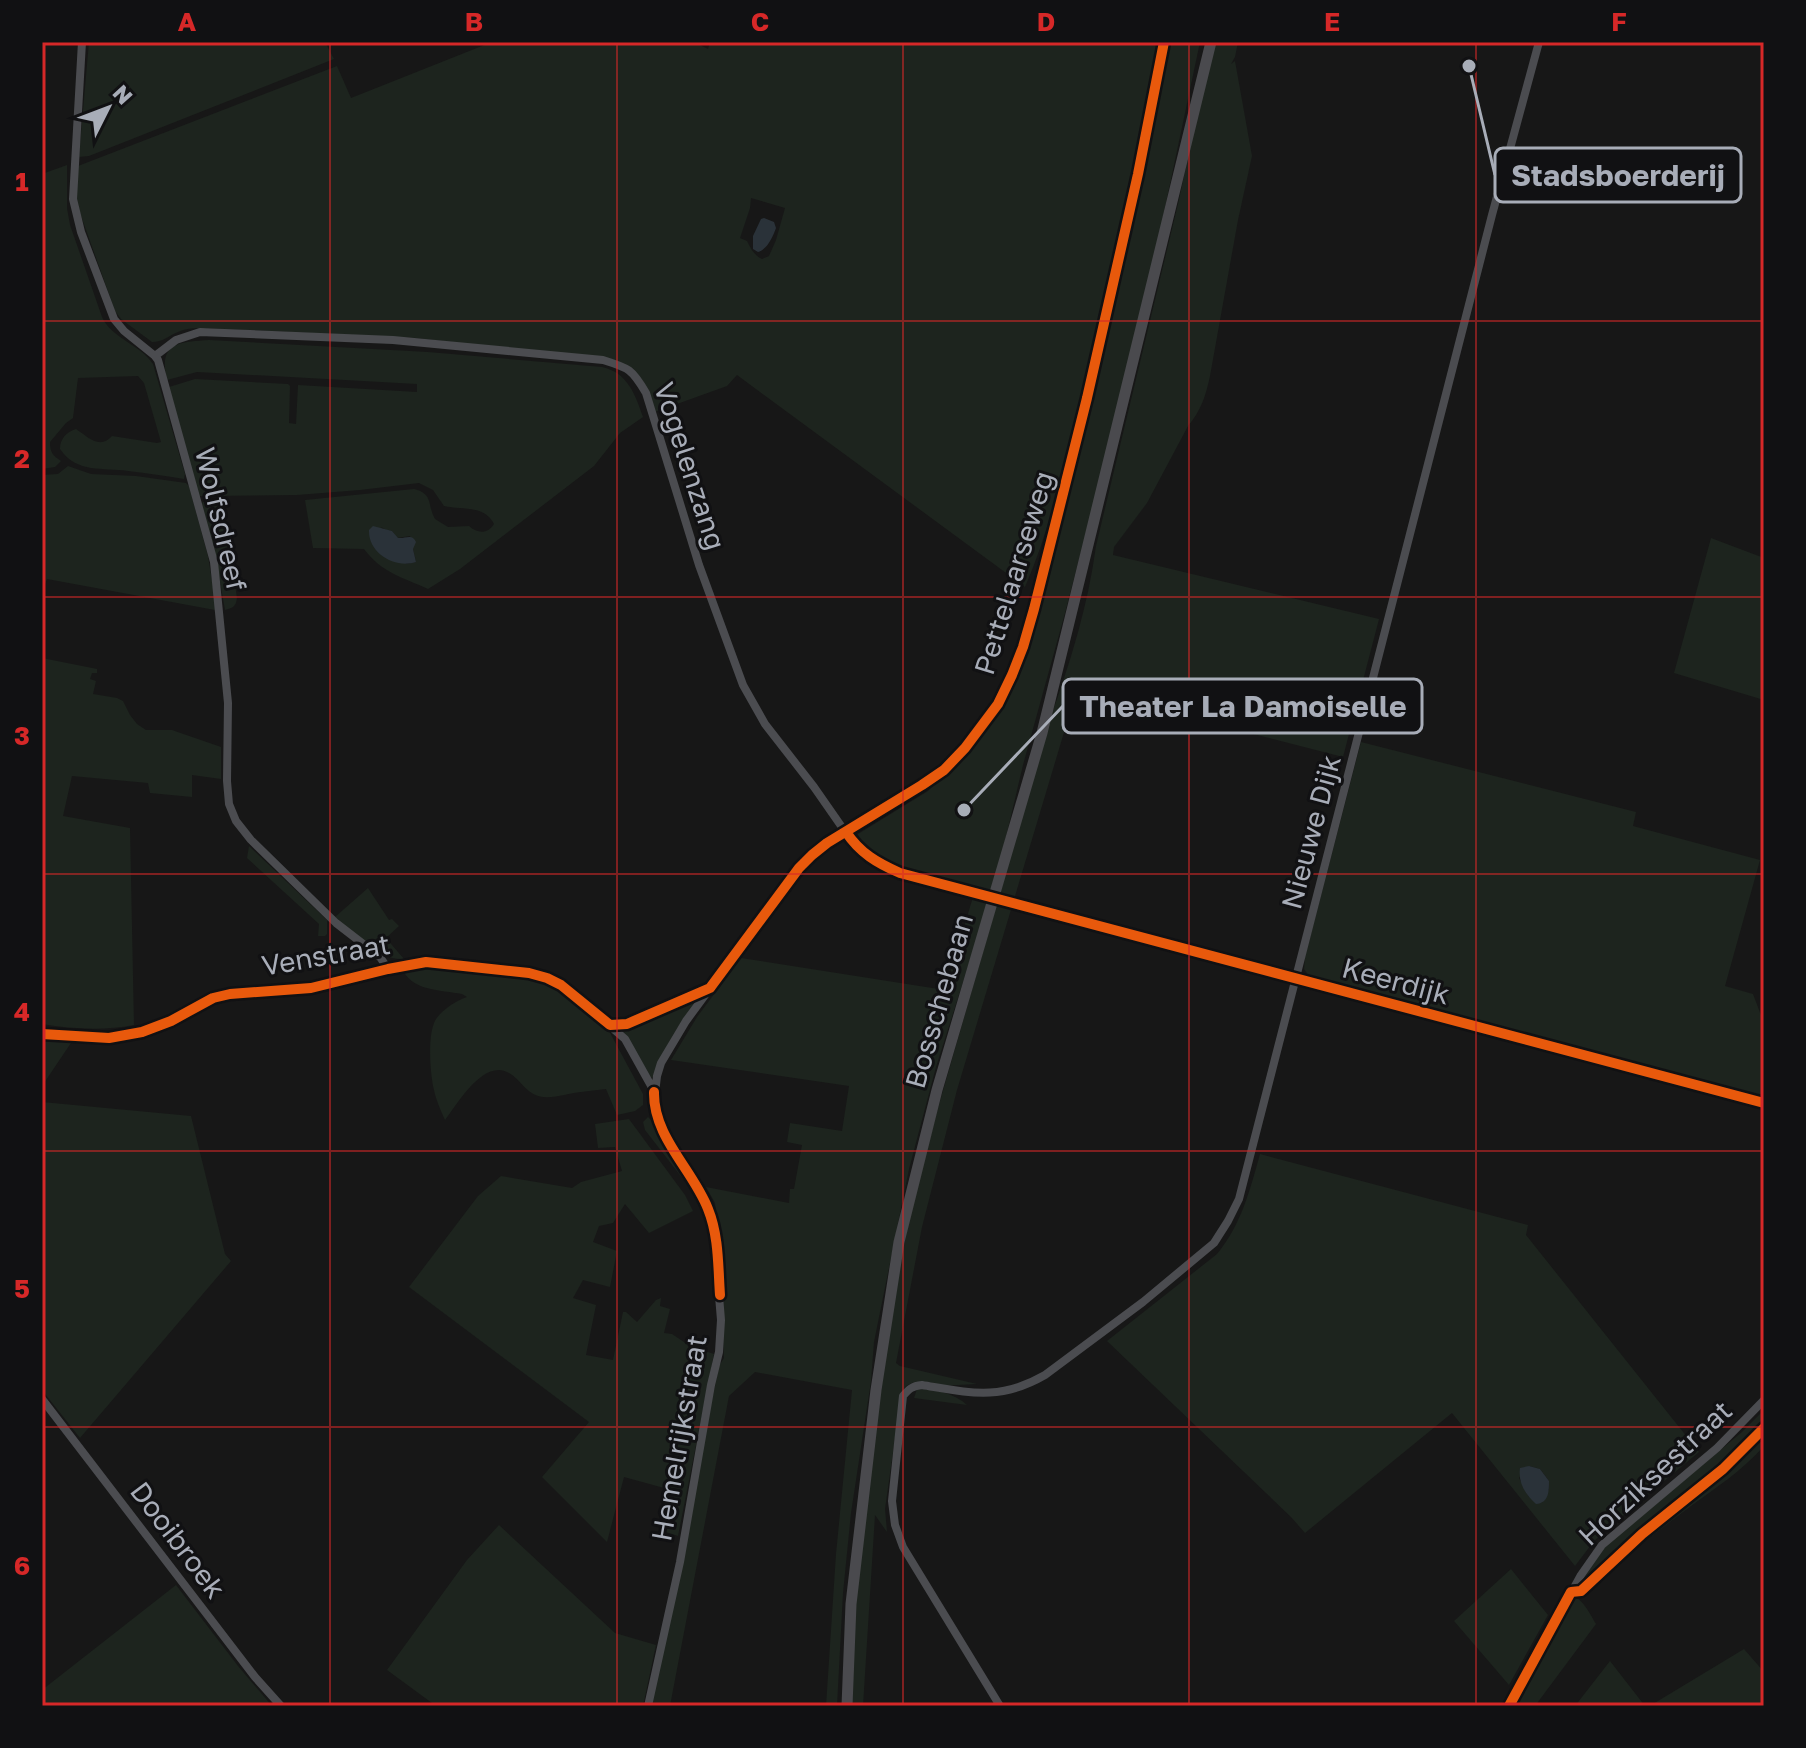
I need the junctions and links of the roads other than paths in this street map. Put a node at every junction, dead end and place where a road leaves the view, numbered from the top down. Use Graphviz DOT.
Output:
graph roads {
  1 [pos="82,42"];
  2 [pos="1164,42"];
  3 [pos="1211,42"];
  4 [pos="1539,42"];
  5 [pos="155,356"];
  6 [pos="846,832"];
  7 [pos="978,894"];
  8 [pos="1017,903"];
  9 [pos="388,969"];
  10 [pos="1295,979"];
  11 [pos="710,988"];
  12 [pos="610,1025"];
  13 [pos="42,1034"];
  14 [pos="654,1092"];
  15 [pos="1764,1103"];
  16 [pos="42,1399"];
  17 [pos="1764,1400"];
  18 [pos="1618,1558"];
  19 [pos="1571,1592"];
  20 [pos="281,1706"];
  21 [pos="648,1706"];
  22 [pos="847,1706"];
  23 [pos="1000,1706"];
  24 [pos="1509,1706"];
  1 -- 5 [label="street"];
  2 -- 6 [label="street, Pettelaarseweg"];
  3 -- 22 [label="main road, Bosschebaan"];
  4 -- 10 [label="street, Nieuwe Dijk"];
  5 -- 6 [label="street, Vogelenzang"];
  5 -- 9 [label="street, Wolfsdreef"];
  6 -- 7 [label="street"];
  6 -- 11 [label="street, Pettelaarseweg"];
  8 -- 10 [label="street, Keerdijk"];
  9 -- 12 [label="street, Venstraat"];
  9 -- 13 [label="street, Venstraat"];
  10 -- 15 [label="street, Keerdijk"];
  10 -- 23 [label="street, Nieuwe Dijk"];
  11 -- 12 [label="street, Pettelaarseweg"];
  11 -- 14 [label="street, Pettelaarseweg"];
  12 -- 14 [label="street, Venstraat"];
  14 -- 21 [label="street, Hemelrijkstraat"];
  16 -- 20 [label="street, Dooibroek"];
  17 -- 19 [label="street, Horziksestraat"];
  18 -- 19 [label="street"];
  19 -- 24 [label="street, Horziksestraat"];
}
